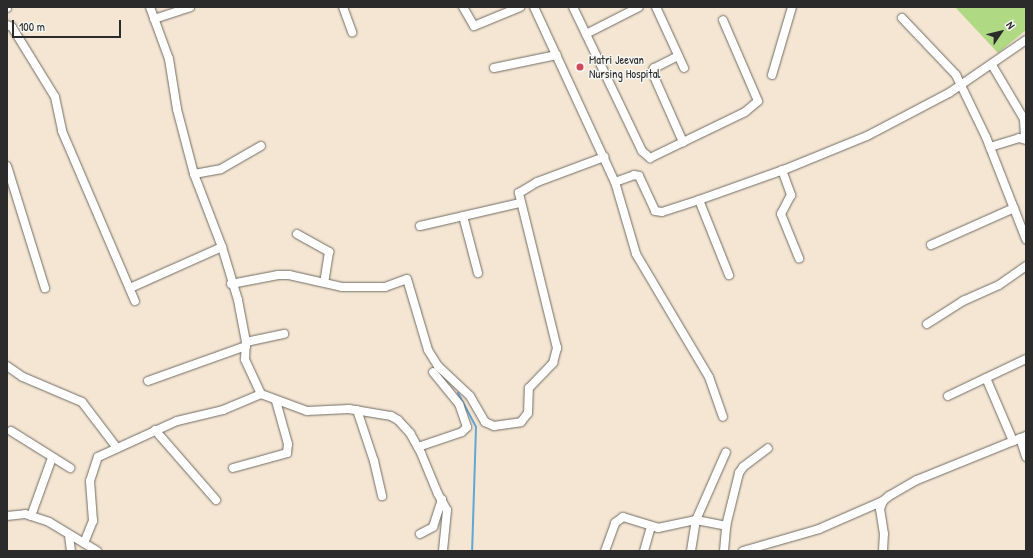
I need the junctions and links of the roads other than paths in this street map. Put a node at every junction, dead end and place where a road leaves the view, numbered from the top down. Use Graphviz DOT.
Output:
graph roads {
  1 [pos="150,7"];
  2 [pos="190,7"];
  3 [pos="343,7"];
  4 [pos="463,7"];
  5 [pos="520,7"];
  6 [pos="534,7"];
  7 [pos="573,7"];
  8 [pos="640,7"];
  9 [pos="656,7"];
  10 [pos="792,7"];
  11 [pos="902,18"];
  12 [pos="154,19"];
  13 [pos="723,20"];
  14 [pos="7,25"];
  15 [pos="352,32"];
  16 [pos="586,34"];
  17 [pos="1026,40"];
  18 [pos="556,55"];
  19 [pos="678,56"];
  20 [pos="992,65"];
  21 [pos="494,68"];
  22 [pos="684,68"];
  23 [pos="772,75"];
  24 [pos="960,85"];
  25 [pos="1025,139"];
  26 [pos="683,142"];
  27 [pos="261,146"];
  28 [pos="990,147"];
  29 [pos="604,157"];
  30 [pos="7,166"];
  31 [pos="782,170"];
  32 [pos="194,174"];
  33 [pos="615,182"];
  34 [pos="699,200"];
  35 [pos="520,203"];
  36 [pos="1014,208"];
  37 [pos="463,216"];
  38 [pos="420,226"];
  39 [pos="297,234"];
  40 [pos="1026,239"];
  41 [pos="931,244"];
  42 [pos="222,247"];
  43 [pos="799,258"];
  44 [pos="1026,266"];
  45 [pos="478,273"];
  46 [pos="729,275"];
  47 [pos="324,282"];
  48 [pos="231,284"];
  49 [pos="44,288"];
  50 [pos="130,288"];
  51 [pos="135,301"];
  52 [pos="927,324"];
  53 [pos="284,334"];
  54 [pos="246,344"];
  55 [pos="1026,359"];
  56 [pos="7,366"];
  57 [pos="433,372"];
  58 [pos="986,378"];
  59 [pos="148,381"];
  60 [pos="261,394"];
  61 [pos="948,396"];
  62 [pos="276,401"];
  63 [pos="357,410"];
  64 [pos="723,417"];
  65 [pos="155,430"];
  66 [pos="11,431"];
  67 [pos="1020,438"];
  68 [pos="418,447"];
  69 [pos="117,448"];
  70 [pos="768,448"];
  71 [pos="726,452"];
  72 [pos="1026,457"];
  73 [pos="52,458"];
  74 [pos="70,468"];
  75 [pos="233,468"];
  76 [pos="382,496"];
  77 [pos="442,499"];
  78 [pos="216,500"];
  79 [pos="883,501"];
  80 [pos="7,516"];
  81 [pos="31,516"];
  82 [pos="696,520"];
  83 [pos="651,526"];
  84 [pos="726,526"];
  85 [pos="420,534"];
  86 [pos="69,535"];
  87 [pos="84,543"];
  88 [pos="71,551"];
  89 [pos="97,551"];
  90 [pos="443,551"];
  91 [pos="605,551"];
  92 [pos="644,551"];
  93 [pos="691,551"];
  94 [pos="724,551"];
  95 [pos="743,551"];
  96 [pos="883,551"];
  1 -- 12 [label="street"];
  2 -- 12 [label="street"];
  3 -- 15 [label="street"];
  4 -- 5 [label="street"];
  6 -- 18 [label="street"];
  7 -- 16 [label="street"];
  8 -- 16 [label="street"];
  9 -- 19 [label="street"];
  10 -- 23 [label="street"];
  11 -- 24 [label="street"];
  12 -- 32 [label="street"];
  13 -- 26 [label="street"];
  14 -- 50 [label="street"];
  16 -- 26 [label="street"];
  17 -- 20 [label="street"];
  18 -- 21 [label="street"];
  18 -- 29 [label="street"];
  19 -- 22 [label="street"];
  19 -- 26 [label="street"];
  20 -- 24 [label="street"];
  20 -- 25 [label="street"];
  24 -- 28 [label="street"];
  24 -- 31 [label="street"];
  25 -- 28 [label="street"];
  27 -- 32 [label="street"];
  28 -- 36 [label="street"];
  29 -- 33 [label="street"];
  29 -- 35 [label="street"];
  30 -- 49 [label="street"];
  31 -- 34 [label="street"];
  31 -- 43 [label="street"];
  32 -- 42 [label="street"];
  33 -- 34 [label="street"];
  33 -- 64 [label="street"];
  34 -- 46 [label="street"];
  35 -- 37 [label="street"];
  35 -- 47 [label="street"];
  36 -- 40 [label="street"];
  36 -- 41 [label="street"];
  37 -- 38 [label="street"];
  37 -- 45 [label="street"];
  39 -- 47 [label="street"];
  42 -- 48 [label="street"];
  42 -- 50 [label="street"];
  44 -- 52 [label="street"];
  47 -- 48 [label="street"];
  48 -- 54 [label="street"];
  50 -- 51 [label="street"];
  53 -- 54 [label="street"];
  54 -- 59 [label="street"];
  54 -- 60 [label="street"];
  55 -- 58 [label="street"];
  56 -- 69 [label="street"];
  57 -- 68 [label="street"];
  58 -- 61 [label="street"];
  58 -- 67 [label="street"];
  60 -- 62 [label="street"];
  60 -- 65 [label="street"];
  62 -- 63 [label="street"];
  62 -- 75 [label="street"];
  63 -- 68 [label="street"];
  63 -- 76 [label="street"];
  65 -- 69 [label="street"];
  65 -- 78 [label="street"];
  66 -- 73 [label="street"];
  67 -- 72 [label="street"];
  67 -- 79 [label="street"];
  68 -- 77 [label="street"];
  69 -- 87 [label="street"];
  70 -- 84 [label="street"];
  71 -- 82 [label="street"];
  73 -- 74 [label="street"];
  73 -- 81 [label="street"];
  77 -- 85 [label="street"];
  77 -- 90 [label="street"];
  79 -- 95 [label="street"];
  79 -- 96 [label="street"];
  80 -- 81 [label="street"];
  81 -- 86 [label="street"];
  82 -- 83 [label="street"];
  82 -- 84 [label="street"];
  82 -- 93 [label="street"];
  83 -- 91 [label="street"];
  83 -- 92 [label="street"];
  84 -- 94 [label="street"];
  86 -- 87 [label="street"];
  86 -- 88 [label="street"];
  87 -- 89 [label="street"];
}
